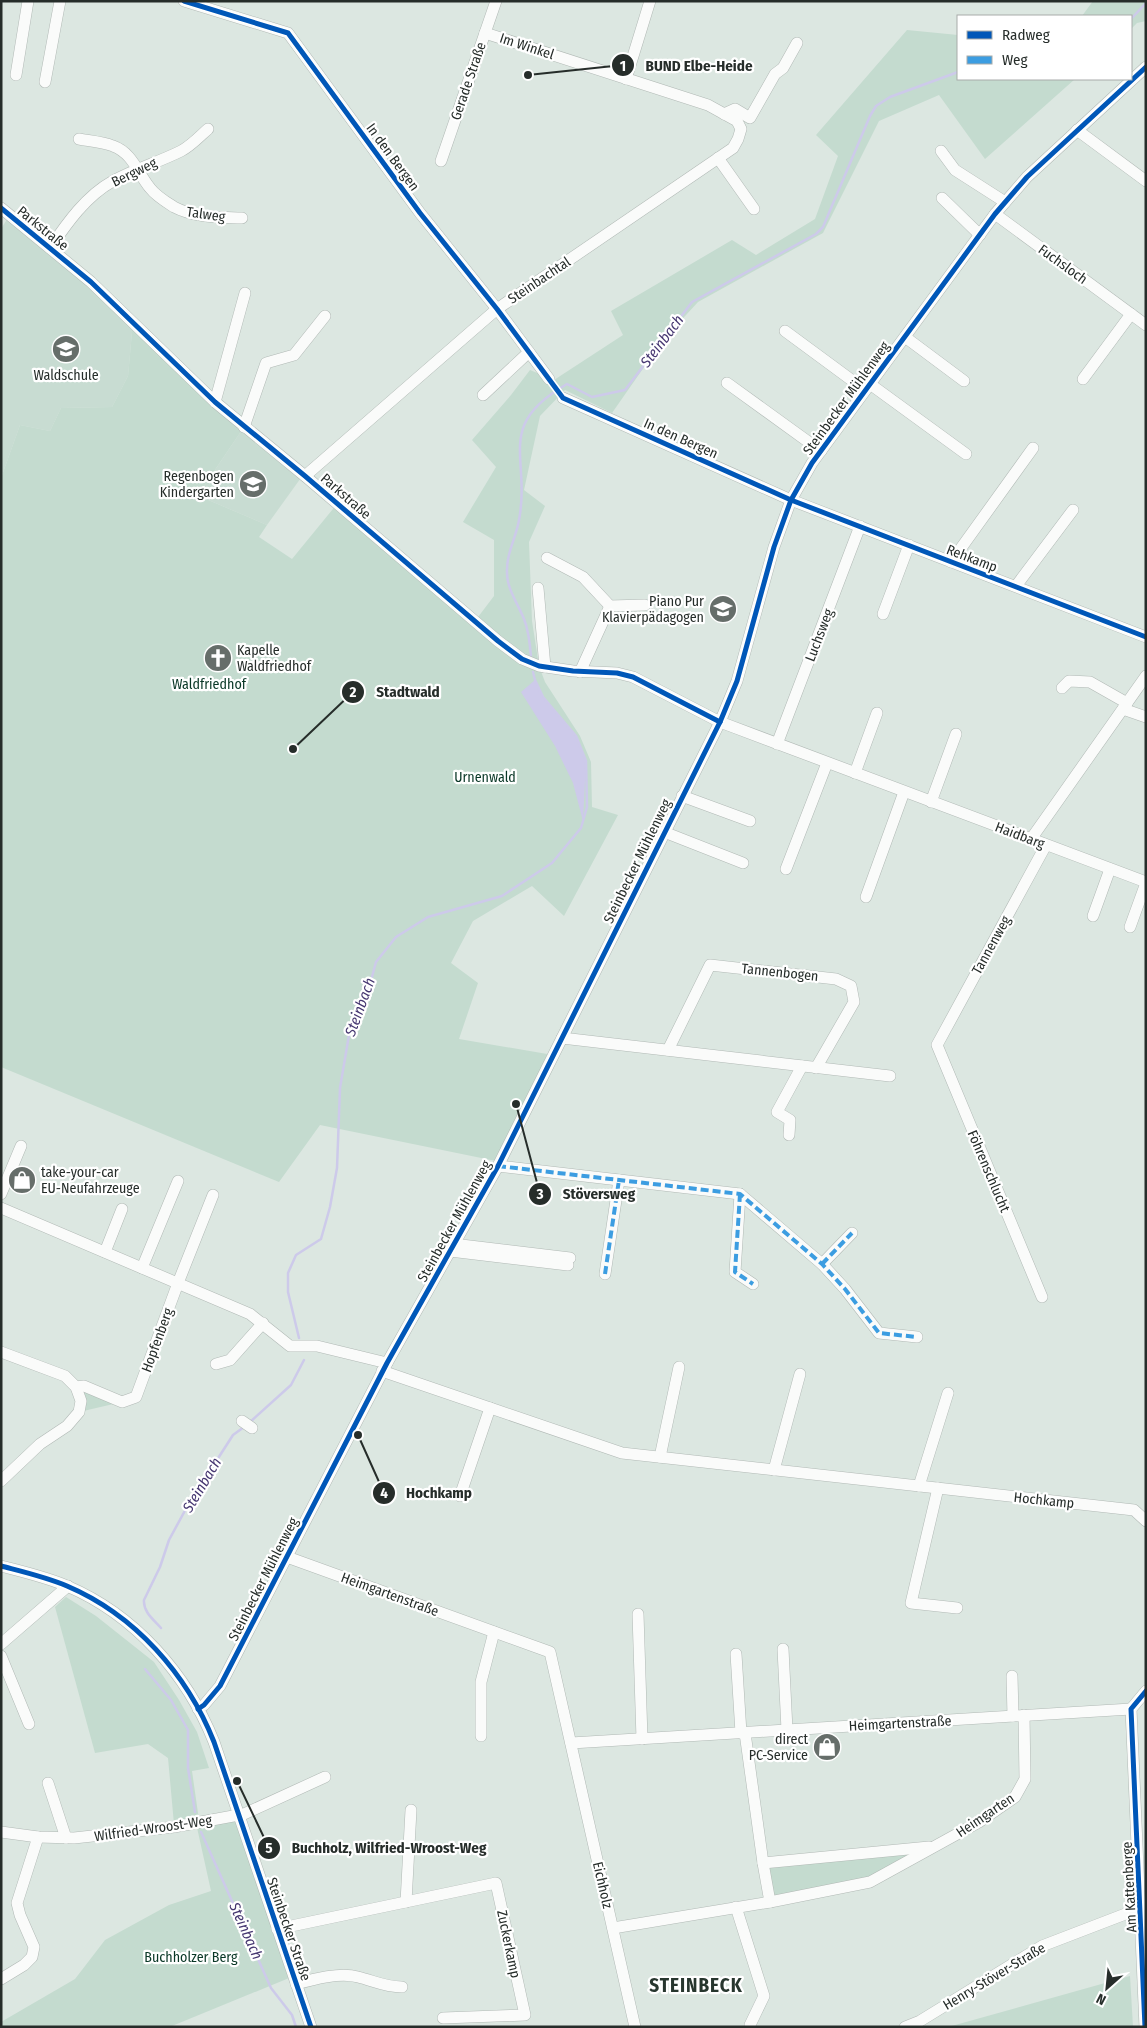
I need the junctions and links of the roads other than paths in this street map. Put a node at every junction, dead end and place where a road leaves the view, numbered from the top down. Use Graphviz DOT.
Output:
graph roads {
  1 [pos="28,1"];
  2 [pos="60,1"];
  3 [pos="184,1"];
  4 [pos="496,1"];
  5 [pos="650,1"];
  6 [pos="485,33"];
  7 [pos="797,44"];
  8 [pos="1146,67"];
  9 [pos="16,75"];
  10 [pos="626,79"];
  11 [pos="1132,80"];
  12 [pos="1132,80"];
  13 [pos="45,82"];
  14 [pos="724,114"];
  15 [pos="208,130"];
  16 [pos="1078,130"];
  17 [pos="79,139"];
  18 [pos="941,151"];
  19 [pos="718,158"];
  20 [pos="440,161"];
  21 [pos="138,168"];
  22 [pos="1146,181"];
  23 [pos="942,198"];
  24 [pos="1005,202"];
  25 [pos="1,208"];
  26 [pos="754,210"];
  27 [pos="995,214"];
  28 [pos="242,218"];
  29 [pos="980,235"];
  30 [pos="50,248"];
  31 [pos="245,293"];
  32 [pos="497,309"];
  33 [pos="1131,314"];
  34 [pos="325,316"];
  35 [pos="1146,325"];
  36 [pos="785,331"];
  37 [pos="904,337"];
  38 [pos="529,352"];
  39 [pos="549,379"];
  40 [pos="1083,379"];
  41 [pos="964,381"];
  42 [pos="727,383"];
  43 [pos="868,387"];
  44 [pos="483,395"];
  45 [pos="563,398"];
  46 [pos="215,402"];
  47 [pos="244,427"];
  48 [pos="1033,448"];
  49 [pos="821,450"];
  50 [pos="966,454"];
  51 [pos="305,476"];
  52 [pos="791,500"];
  53 [pos="1073,510"];
  54 [pos="860,526"];
  55 [pos="909,545"];
  56 [pos="547,558"];
  57 [pos="951,562"];
  58 [pos="1016,586"];
  59 [pos="538,588"];
  60 [pos="645,605"];
  61 [pos="610,606"];
  62 [pos="882,614"];
  63 [pos="1146,637"];
  64 [pos="545,667"];
  65 [pos="580,672"];
  66 [pos="1146,676"];
  67 [pos="1062,688"];
  68 [pos="1125,706"];
  69 [pos="876,713"];
  70 [pos="1146,718"];
  71 [pos="720,722"];
  72 [pos="956,734"];
  73 [pos="777,744"];
  74 [pos="827,763"];
  75 [pos="855,773"];
  76 [pos="904,792"];
  77 [pos="682,796"];
  78 [pos="931,802"];
  79 [pos="750,821"];
  80 [pos="664,832"];
  81 [pos="1031,839"];
  82 [pos="1046,845"];
  83 [pos="743,863"];
  84 [pos="786,869"];
  85 [pos="1110,869"];
  86 [pos="1146,882"];
  87 [pos="866,897"];
  88 [pos="1093,916"];
  89 [pos="1130,927"];
  90 [pos="562,1038"];
  91 [pos="937,1045"];
  92 [pos="668,1050"];
  93 [pos="802,1066"];
  94 [pos="816,1068"];
  95 [pos="890,1076"];
  96 [pos="789,1135"];
  97 [pos="21,1146"];
  98 [pos="498,1166"];
  99 [pos="619,1180"];
  100 [pos="178,1181"];
  101 [pos="1,1194"];
  102 [pos="740,1194"];
  103 [pos="213,1195"];
  104 [pos="1,1208"];
  105 [pos="122,1209"];
  106 [pos="852,1233"];
  107 [pos="452,1247"];
  108 [pos="105,1252"];
  109 [pos="569,1261"];
  110 [pos="822,1264"];
  111 [pos="142,1268"];
  112 [pos="604,1274"];
  113 [pos="178,1283"];
  114 [pos="753,1284"];
  115 [pos="1042,1297"];
  116 [pos="263,1323"];
  117 [pos="917,1337"];
  118 [pos="1,1352"];
  119 [pos="216,1364"];
  120 [pos="384,1367"];
  121 [pos="679,1367"];
  122 [pos="800,1374"];
  123 [pos="76,1387"];
  124 [pos="948,1393"];
  125 [pos="490,1408"];
  126 [pos="242,1420"];
  127 [pos="252,1428"];
  128 [pos="660,1457"];
  129 [pos="774,1470"];
  130 [pos="1,1481"];
  131 [pos="919,1486"];
  132 [pos="938,1488"];
  133 [pos="460,1496"];
  134 [pos="1146,1521"];
  135 [pos="287,1557"];
  136 [pos="1,1566"];
  137 [pos="68,1586"];
  138 [pos="957,1608"];
  139 [pos="638,1614"];
  140 [pos="494,1632"];
  141 [pos="1,1644"];
  142 [pos="783,1649"];
  143 [pos="736,1654"];
  144 [pos="1,1656"];
  145 [pos="1012,1676"];
  146 [pos="1146,1691"];
  147 [pos="198,1709"];
  148 [pos="1131,1709"];
  149 [pos="1018,1716"];
  150 [pos="30,1724"];
  151 [pos="787,1730"];
  152 [pos="743,1733"];
  153 [pos="481,1736"];
  154 [pos="642,1739"];
  155 [pos="571,1743"];
  156 [pos="325,1777"];
  157 [pos="48,1783"];
  158 [pos="411,1810"];
  159 [pos="238,1816"];
  160 [pos="1,1832"];
  161 [pos="38,1837"];
  162 [pos="66,1838"];
  163 [pos="936,1846"];
  164 [pos="763,1864"];
  165 [pos="406,1902"];
  166 [pos="770,1902"];
  167 [pos="736,1907"];
  168 [pos="1141,1908"];
  169 [pos="613,1928"];
  170 [pos="277,1929"];
  171 [pos="1144,1939"];
  172 [pos="1,1979"];
  173 [pos="296,1984"];
  174 [pos="402,1987"];
  175 [pos="443,2018"];
  176 [pos="750,2025"];
  177 [pos="311,2027"];
  178 [pos="635,2027"];
  179 [pos="905,2027"];
  180 [pos="1145,2027"];
  1 -- 9 [label="street"];
  2 -- 13 [label="street"];
  3 -- 32 [label="street, In den Bergen"];
  4 -- 6 [label="street, Gerade Straße"];
  5 -- 10 [label="street"];
  6 -- 10 [label="street, Im Winkel"];
  6 -- 20 [label="street, Gerade Straße"];
  7 -- 14 [label="street"];
  8 -- 11 [label="street, Steinbecker Mühlenweg"];
  10 -- 14 [label="street, Im Winkel"];
  12 -- 16 [label="street, Steinbecker Mühlenweg"];
  14 -- 19 [label="street, Steinbachtal"];
  15 -- 21 [label="street, Bergweg"];
  16 -- 22 [label="street"];
  16 -- 24 [label="street, Steinbecker Mühlenweg"];
  17 -- 21 [label="street, Talweg"];
  18 -- 24 [label="street"];
  19 -- 26 [label="street"];
  19 -- 32 [label="street, Steinbachtal"];
  21 -- 28 [label="street, Talweg"];
  21 -- 30 [label="street, Bergweg"];
  23 -- 29 [label="street"];
  24 -- 27 [label="street, Steinbecker Mühlenweg"];
  25 -- 30 [label="street, Parkstraße"];
  27 -- 29 [label="street, Steinbecker Mühlenweg"];
  27 -- 33 [label="street, Fuchsloch"];
  29 -- 37 [label="street, Steinbecker Mühlenweg"];
  30 -- 46 [label="street, Parkstraße"];
  31 -- 46 [label="street"];
  32 -- 38 [label="street, In den Bergen"];
  32 -- 51 [label="street, Steinbachtal"];
  33 -- 35 [label="street, Fuchsloch"];
  33 -- 40 [label="street"];
  34 -- 47 [label="street"];
  36 -- 43 [label="street, Steinbecker Mühlenweg"];
  37 -- 41 [label="street, Steinbecker Mühlenweg"];
  37 -- 43 [label="street, Steinbecker Mühlenweg"];
  38 -- 39 [label="street, In den Bergen"];
  38 -- 44 [label="street"];
  42 -- 49 [label="street, Steinbecker Mühlenweg"];
  43 -- 49 [label="street, Steinbecker Mühlenweg"];
  43 -- 50 [label="street, Steinbecker Mühlenweg"];
  45 -- 52 [label="street, In den Bergen"];
  46 -- 47 [label="street, Parkstraße"];
  47 -- 51 [label="street, Parkstraße"];
  48 -- 57 [label="street, Rehkamp"];
  49 -- 52 [label="street, Steinbecker Mühlenweg"];
  51 -- 64 [label="street, Parkstraße"];
  52 -- 54 [label="street, Rehkamp"];
  52 -- 71 [label="street, Steinbecker Mühlenweg"];
  53 -- 58 [label="street"];
  54 -- 55 [label="street, Rehkamp"];
  54 -- 73 [label="street, Luchsweg"];
  55 -- 57 [label="street, Rehkamp"];
  55 -- 62 [label="street"];
  56 -- 61 [label="street"];
  57 -- 58 [label="street, Rehkamp"];
  58 -- 63 [label="street, Rehkamp"];
  59 -- 64 [label="street"];
  60 -- 61 [label="street"];
  61 -- 65 [label="street"];
  64 -- 65 [label="street, Parkstraße"];
  65 -- 71 [label="street, Parkstraße"];
  66 -- 68 [label="street"];
  67 -- 68 [label="street"];
  68 -- 70 [label="street"];
  68 -- 81 [label="street"];
  69 -- 75 [label="street"];
  71 -- 73 [label="street, Haidbarg"];
  71 -- 77 [label="street, Steinbecker Mühlenweg"];
  72 -- 78 [label="street"];
  73 -- 74 [label="street, Haidbarg"];
  74 -- 75 [label="street, Haidbarg"];
  74 -- 84 [label="street"];
  75 -- 76 [label="street, Haidbarg"];
  76 -- 78 [label="street, Haidbarg"];
  76 -- 87 [label="street"];
  77 -- 79 [label="street, Steinbecker Mühlenweg"];
  77 -- 80 [label="street, Steinbecker Mühlenweg"];
  78 -- 81 [label="street, Haidbarg"];
  80 -- 83 [label="street, Steinbecker Mühlenweg"];
  80 -- 90 [label="street, Steinbecker Mühlenweg"];
  81 -- 82 [label="street, Haidbarg"];
  82 -- 85 [label="street, Haidbarg"];
  82 -- 91 [label="street, Tannenweg"];
  85 -- 86 [label="street, Haidbarg"];
  85 -- 88 [label="street"];
  86 -- 89 [label="street, Haidbarg"];
  90 -- 92 [label="street"];
  90 -- 98 [label="street, Steinbecker Mühlenweg"];
  91 -- 115 [label="street, Föhrenschlucht"];
  92 -- 93 [label="street"];
  92 -- 94 [label="street, Tannenbogen"];
  93 -- 94 [label="street"];
  93 -- 96 [label="street"];
  94 -- 95 [label="street"];
  97 -- 101 [label="street"];
  98 -- 99 [label="street"];
  98 -- 107 [label="street, Steinbecker Mühlenweg"];
  99 -- 102 [label="street"];
  99 -- 112 [label="street"];
  100 -- 111 [label="street"];
  102 -- 110 [label="street"];
  102 -- 114 [label="street"];
  103 -- 113 [label="street, Hopfenberg"];
  104 -- 108 [label="street"];
  105 -- 108 [label="street"];
  106 -- 110 [label="street"];
  107 -- 109 [label="street, Steinbecker Mühlenweg"];
  107 -- 120 [label="street, Steinbecker Mühlenweg"];
  108 -- 111 [label="street"];
  110 -- 117 [label="street"];
  111 -- 113 [label="street"];
  113 -- 116 [label="street"];
  113 -- 123 [label="street, Hopfenberg"];
  116 -- 119 [label="street"];
  116 -- 120 [label="street"];
  118 -- 123 [label="street"];
  120 -- 125 [label="street, Hochkamp"];
  120 -- 135 [label="street, Steinbecker Mühlenweg"];
  121 -- 128 [label="street"];
  122 -- 129 [label="street"];
  123 -- 130 [label="street"];
  124 -- 131 [label="street"];
  125 -- 128 [label="street, Hochkamp"];
  125 -- 133 [label="street"];
  126 -- 127 [label="street"];
  128 -- 129 [label="street, Hochkamp"];
  129 -- 131 [label="street, Hochkamp"];
  131 -- 132 [label="street, Hochkamp"];
  132 -- 134 [label="street, Hochkamp"];
  132 -- 138 [label="street"];
  135 -- 140 [label="street, Heimgartenstraße"];
  135 -- 147 [label="street, Steinbecker Mühlenweg"];
  136 -- 137 [label="street, Steinbecker Straße"];
  137 -- 141 [label="street"];
  137 -- 147 [label="street, Steinbecker Straße"];
  139 -- 154 [label="street"];
  140 -- 153 [label="street"];
  140 -- 155 [label="street, Heimgartenstraße"];
  142 -- 151 [label="street"];
  143 -- 152 [label="street"];
  144 -- 150 [label="street"];
  145 -- 149 [label="street"];
  146 -- 148 [label="street"];
  147 -- 159 [label="street, Steinbecker Straße"];
  148 -- 149 [label="street, Heimgartenstraße"];
  148 -- 168 [label="street, Am Kattenberge"];
  149 -- 151 [label="street, Heimgartenstraße"];
  149 -- 163 [label="street, Heimgarten"];
  151 -- 152 [label="street, Heimgartenstraße"];
  152 -- 154 [label="street, Heimgartenstraße"];
  152 -- 164 [label="street"];
  154 -- 155 [label="street, Heimgartenstraße"];
  155 -- 169 [label="street, Eichholz"];
  156 -- 159 [label="street"];
  157 -- 162 [label="street"];
  158 -- 165 [label="street"];
  159 -- 162 [label="street, Wilfried-Wroost-Weg"];
  159 -- 170 [label="street, Steinbecker Straße"];
  160 -- 161 [label="street, Wilfried-Wroost-Weg"];
  161 -- 162 [label="street, Wilfried-Wroost-Weg"];
  161 -- 172 [label="street"];
  163 -- 164 [label="street, Heimgarten"];
  163 -- 166 [label="street, Heimgarten"];
  164 -- 166 [label="street"];
  165 -- 170 [label="street, Zuckerkamp"];
  165 -- 175 [label="street, Zuckerkamp"];
  166 -- 167 [label="street, Heimgarten"];
  167 -- 169 [label="street, Heimgarten"];
  167 -- 176 [label="street"];
  168 -- 171 [label="street, Am Kattenberge"];
  168 -- 179 [label="street, Henry-Stöver-Straße"];
  169 -- 178 [label="street, Eichholz"];
  170 -- 173 [label="street, Steinbecker Straße"];
  171 -- 180 [label="street, Am Kattenberge"];
  173 -- 174 [label="street, Steinbecker Straße"];
  173 -- 177 [label="street, Steinbecker Straße"];
}
